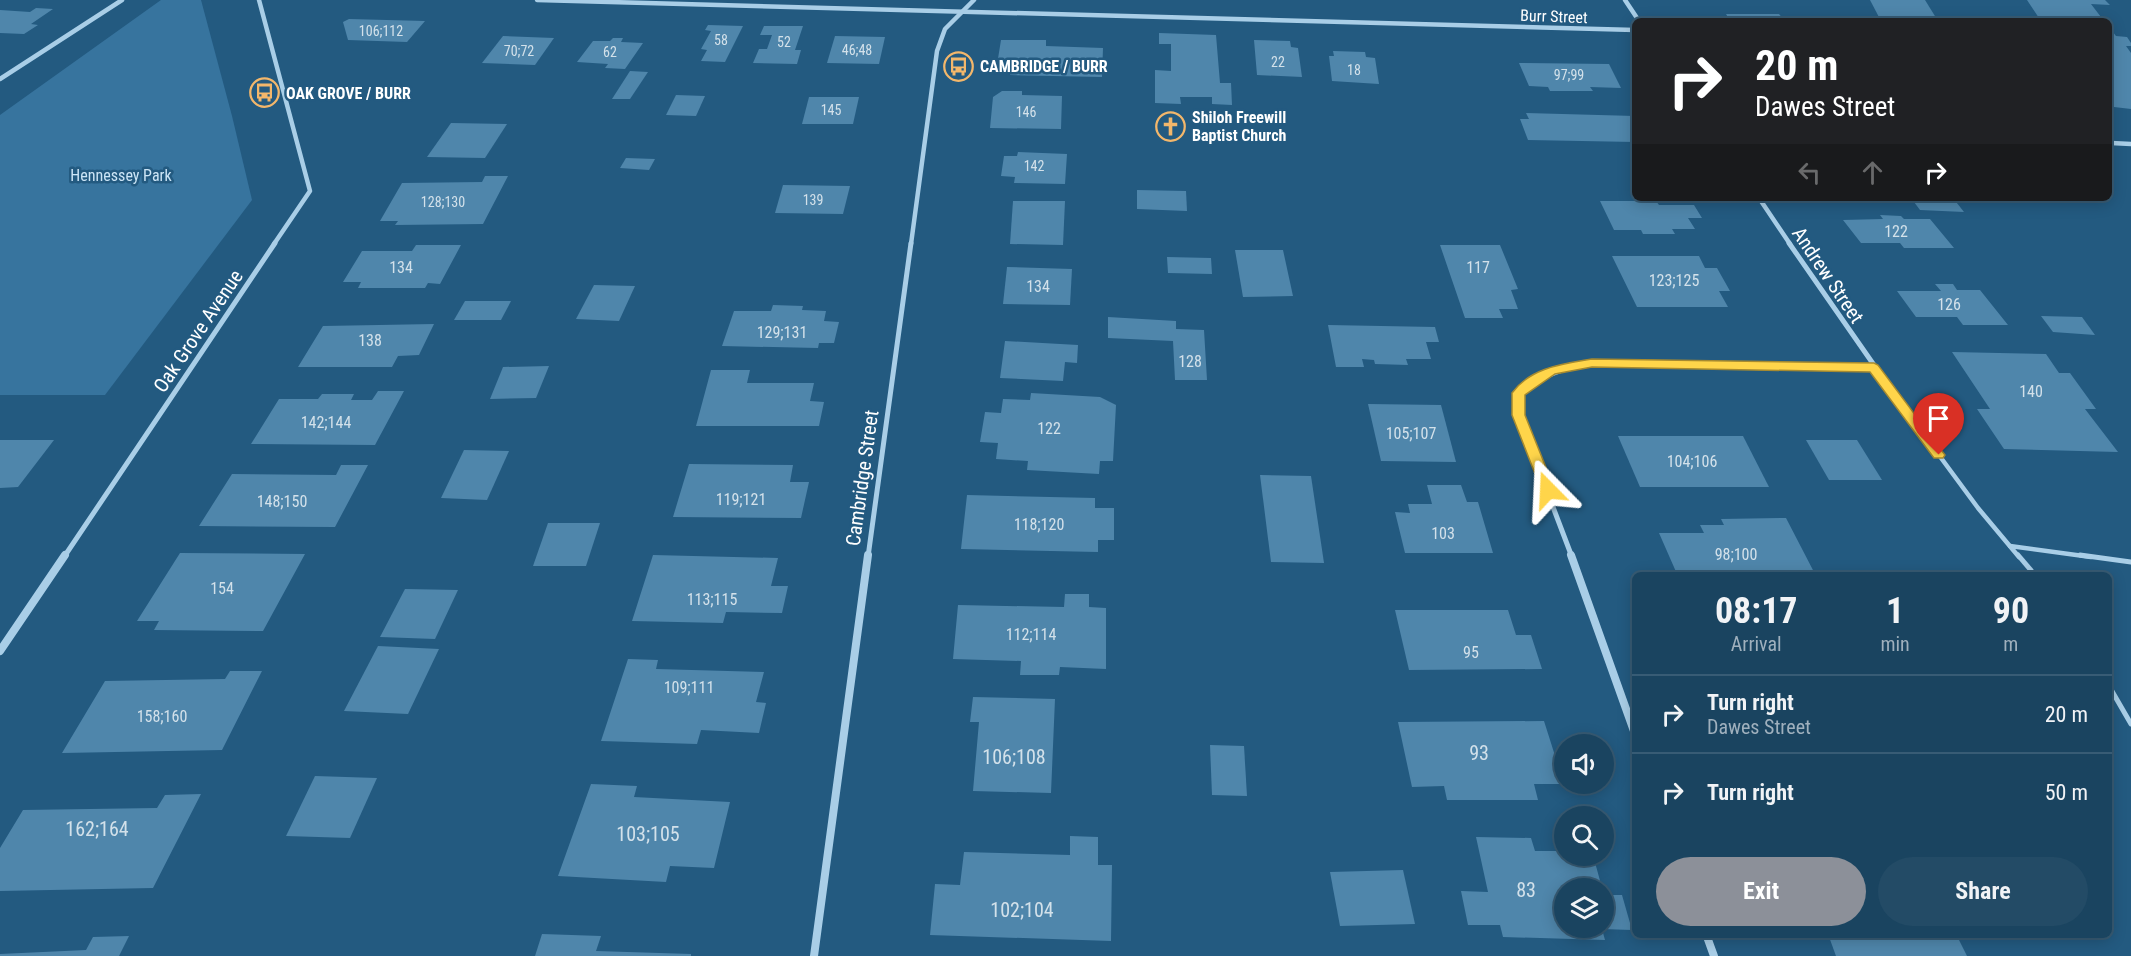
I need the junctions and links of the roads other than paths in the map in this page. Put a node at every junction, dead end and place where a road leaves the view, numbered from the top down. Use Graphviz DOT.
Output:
graph roads {
  1 [pos="122,0"];
  2 [pos="259,0"];
  3 [pos="537,0"];
  4 [pos="974,0"];
  5 [pos="1625,0"];
  6 [pos="603,1"];
  7 [pos="962,12"];
  8 [pos="1637,18"];
  9 [pos="1632,30"];
  10 [pos="0,79"];
  11 [pos="2112,143"];
  12 [pos="2131,144"];
  13 [pos="1761,201"];
  14 [pos="1874,368"];
  15 [pos="1899,401"];
  16 [pos="2010,546"];
  17 [pos="2131,562"];
  18 [pos="2032,572"];
  19 [pos="0,651"];
  20 [pos="2112,691"];
  21 [pos="2131,723"];
  22 [pos="1632,726"];
  23 [pos="1707,938"];
  24 [pos="814,956"];
  25 [pos="1714,956"];
  1 -- 10 [label="street"];
  2 -- 19 [label="street, Oak Grove Avenue"];
  3 -- 6 [label="street, Burr Street"];
  4 -- 7 [label="street, Cambridge Street"];
  5 -- 8 [label="street"];
  6 -- 7 [label="street, Burr Street"];
  7 -- 9 [label="street, Burr Street"];
  7 -- 24 [label="street, Cambridge Street"];
  11 -- 12 [label="street"];
  13 -- 14 [label="street, Andrew Street"];
  14 -- 15 [label="street, Andrew Street"];
  14 -- 22 [label="street"];
  15 -- 16 [label="lane"];
  16 -- 17 [label="lane"];
  16 -- 18 [label="lane"];
  20 -- 21 [label="lane"];
  23 -- 25 [label="street"];
}
